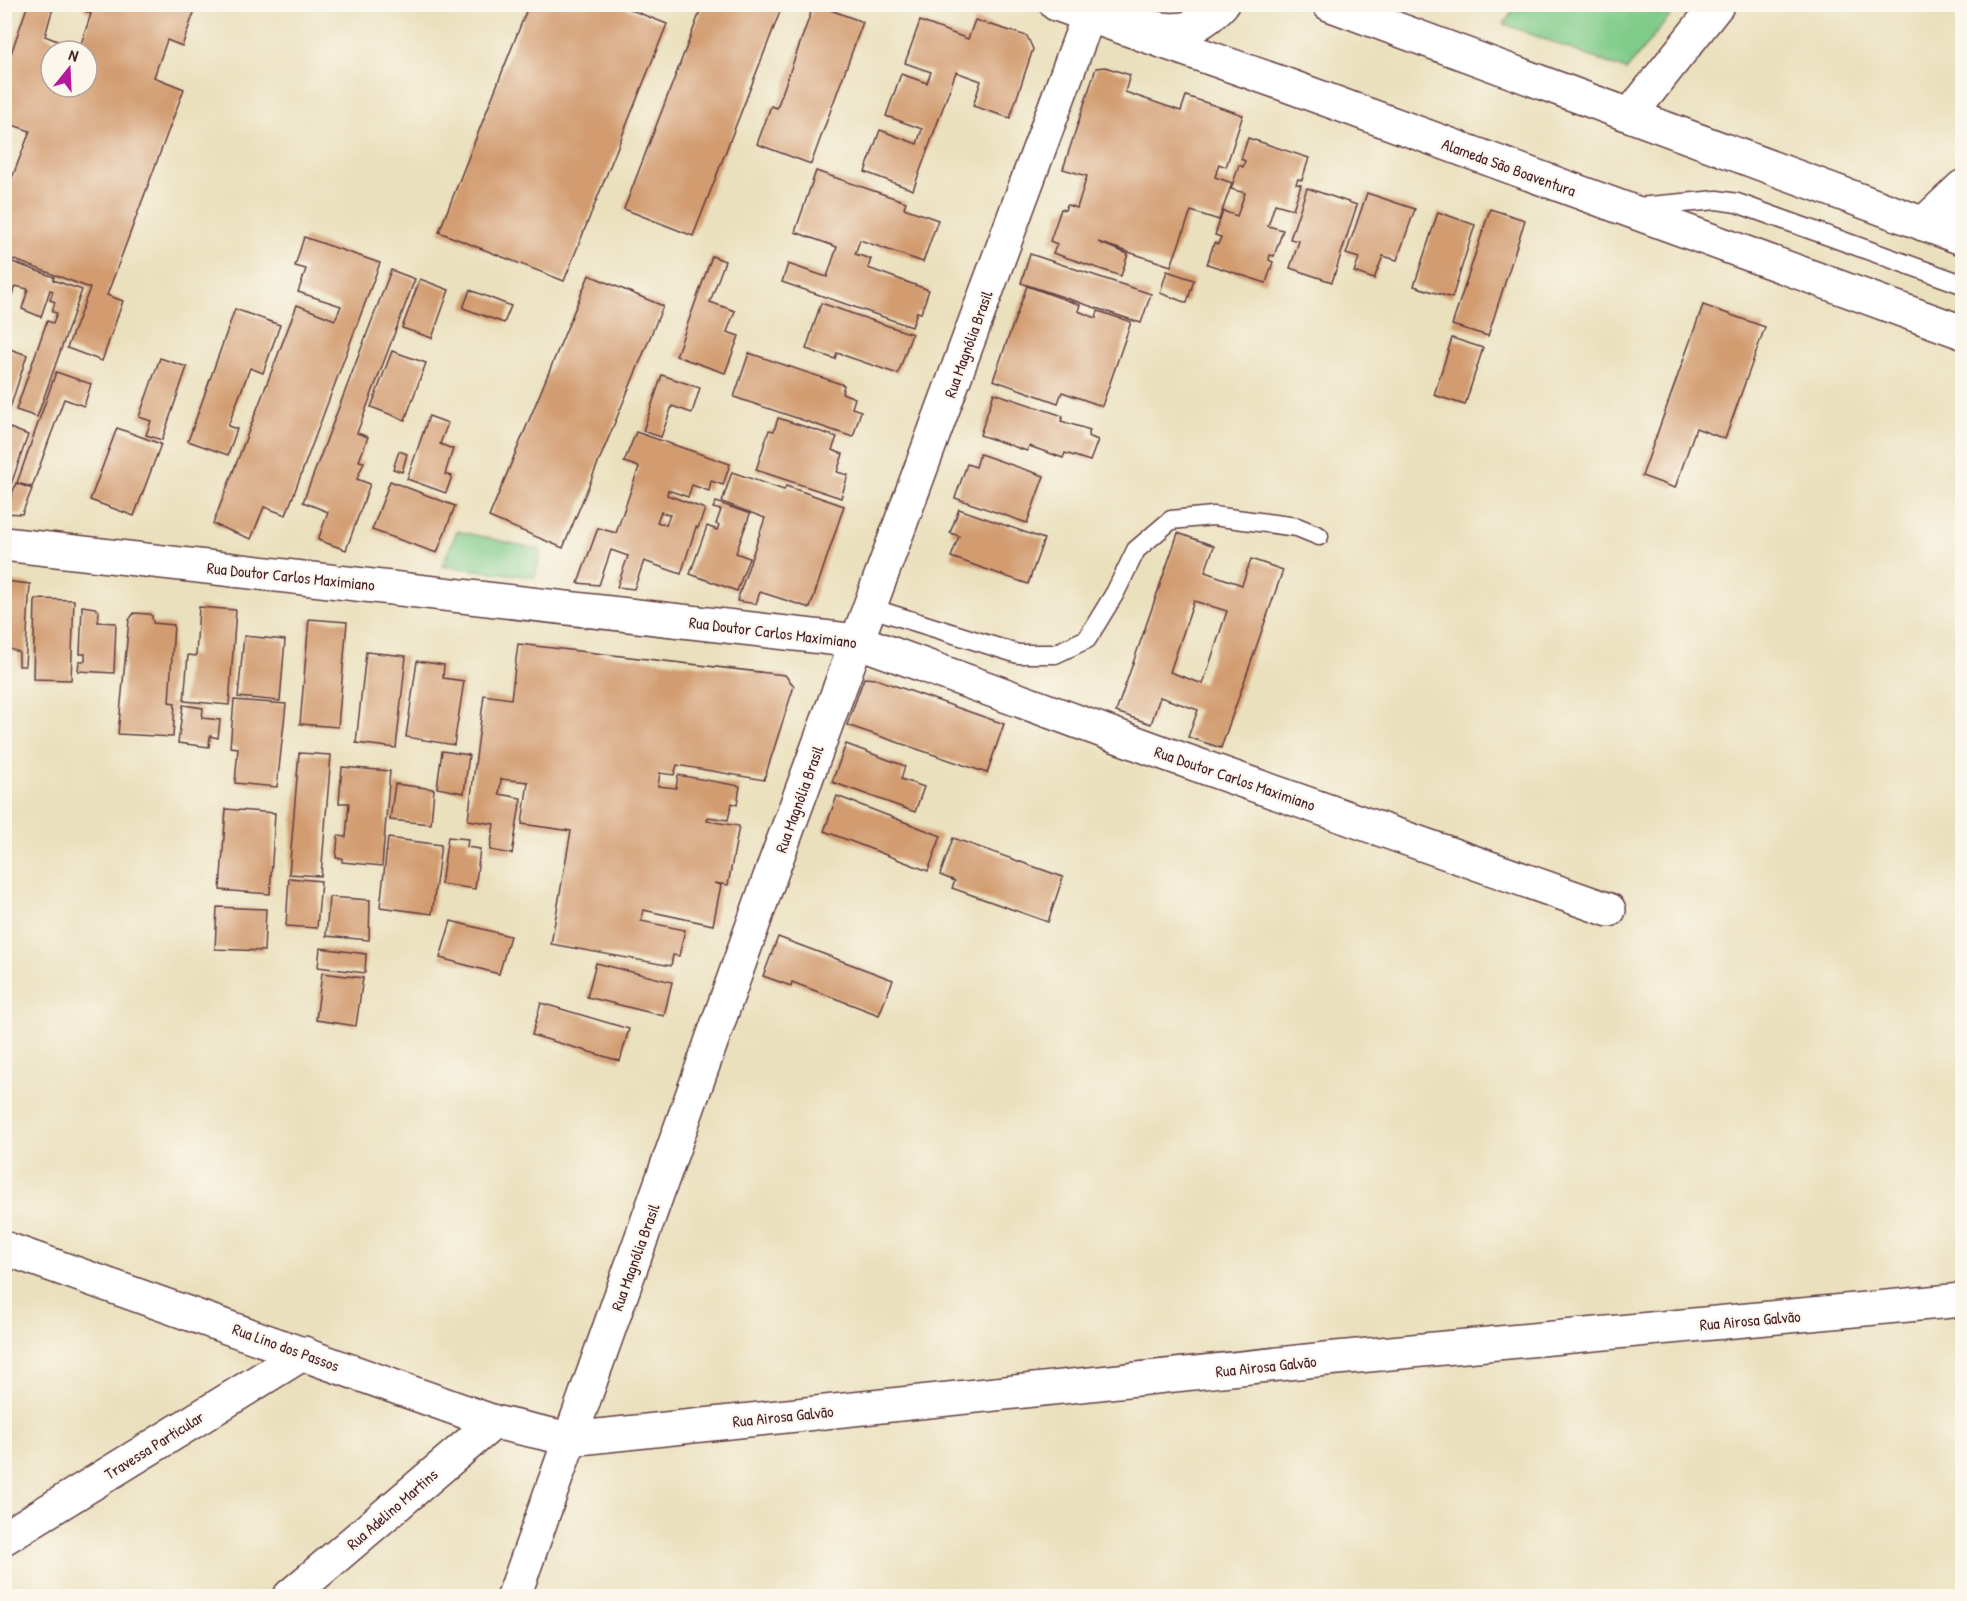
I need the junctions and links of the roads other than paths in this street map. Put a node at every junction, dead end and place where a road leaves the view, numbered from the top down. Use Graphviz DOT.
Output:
graph roads {
  1 [pos="1056,4"];
  2 [pos="1222,4"];
  3 [pos="1329,4"];
  4 [pos="1719,4"];
  5 [pos="1083,9"];
  6 [pos="1630,116"];
  7 [pos="1962,187"];
  8 [pos="1621,208"];
  9 [pos="1923,224"];
  10 [pos="1962,238"];
  11 [pos="1962,284"];
  12 [pos="1962,332"];
  13 [pos="1319,536"];
  14 [pos="4,544"];
  15 [pos="871,608"];
  16 [pos="857,641"];
  17 [pos="1609,910"];
  18 [pos="4,1248"];
  19 [pos="1962,1300"];
  20 [pos="304,1353"];
  21 [pos="494,1422"];
  22 [pos="570,1438"];
  23 [pos="4,1538"];
  24 [pos="290,1596"];
  25 [pos="514,1596"];
  1 -- 5 [label="main road, Alameda São Boaventura"];
  2 -- 5 [label="main road"];
  3 -- 6 [label="main road"];
  4 -- 6 [label="main road"];
  5 -- 8 [label="main road, Alameda São Boaventura"];
  5 -- 15 [label="main road, Rua Magnólia Brasil"];
  6 -- 9 [label="main road"];
  7 -- 9 [label="main road"];
  8 -- 11 [label="lane"];
  8 -- 12 [label="main road, Alameda São Boaventura"];
  9 -- 10 [label="main road"];
  13 -- 15 [label="lane"];
  14 -- 16 [label="main road, Rua Doutor Carlos Maximiano"];
  15 -- 16 [label="main road, Rua Magnólia Brasil"];
  16 -- 17 [label="main road, Rua Doutor Carlos Maximiano"];
  16 -- 22 [label="main road, Rua Magnólia Brasil"];
  18 -- 20 [label="main road, Rua Lino dos Passos"];
  19 -- 22 [label="main road, Rua Airosa Galvão"];
  20 -- 21 [label="main road, Rua Lino dos Passos"];
  20 -- 23 [label="main road, Travessa Particular"];
  21 -- 22 [label="main road, Rua Lino dos Passos"];
  21 -- 24 [label="main road, Rua Adelino Martins"];
  22 -- 25 [label="main road, Rua Magnólia Brasil"];
}
